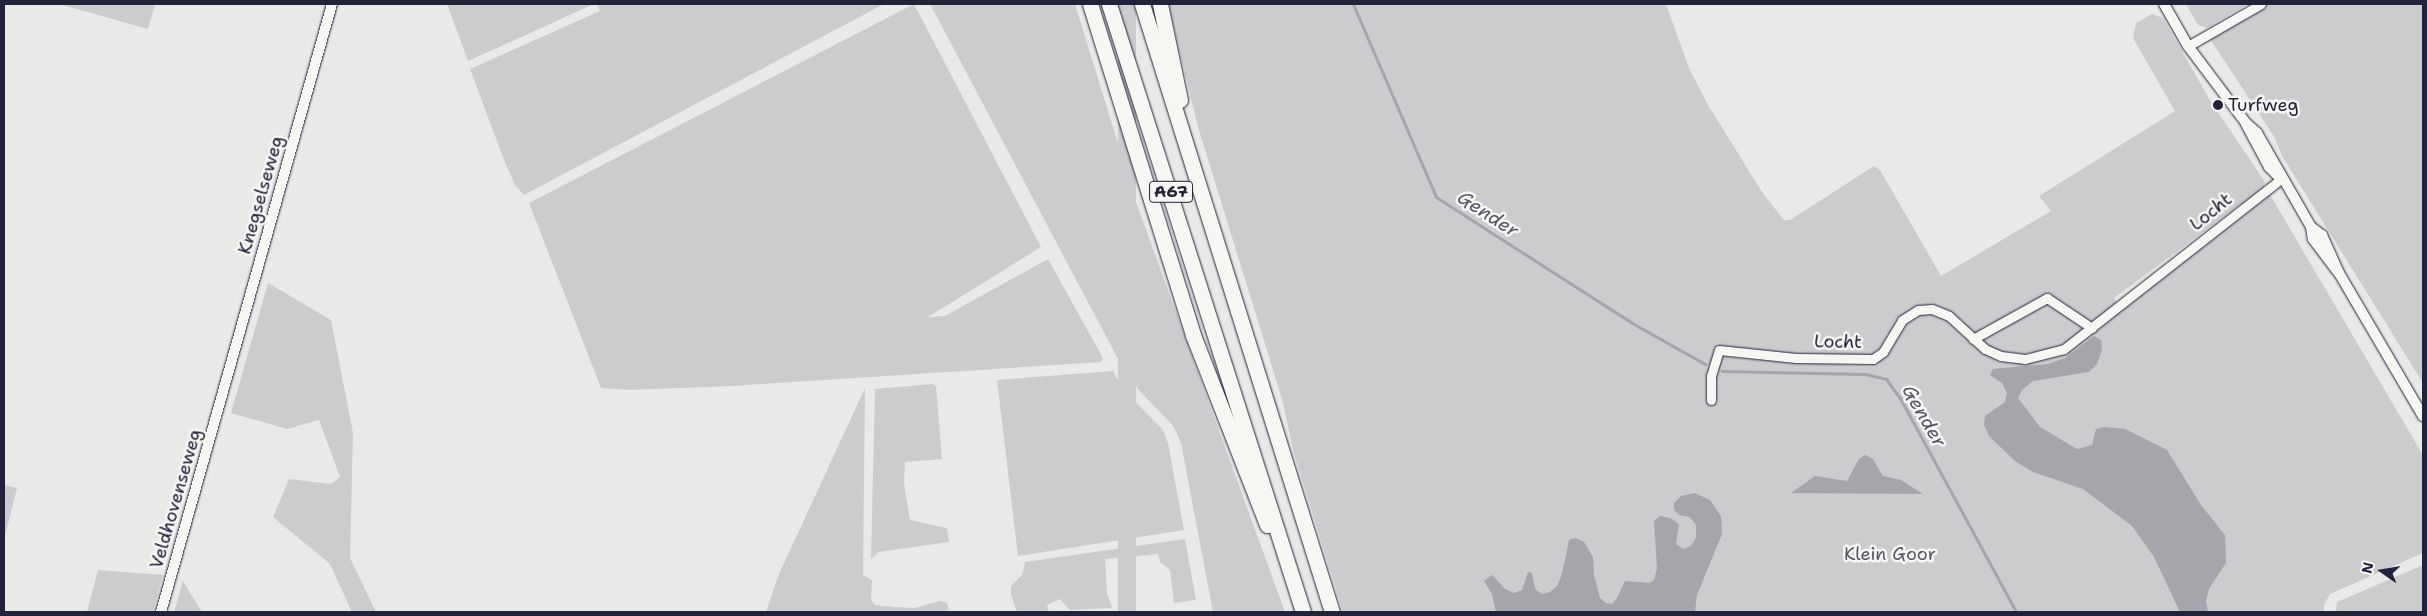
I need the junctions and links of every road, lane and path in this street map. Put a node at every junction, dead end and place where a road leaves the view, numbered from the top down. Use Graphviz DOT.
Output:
graph roads {
  1 [pos="332,4"];
  2 [pos="1090,4"];
  3 [pos="1109,4"];
  4 [pos="1142,4"];
  5 [pos="1160,4"];
  6 [pos="2164,4"];
  7 [pos="2261,4"];
  8 [pos="2188,46"];
  9 [pos="1189,154"];
  10 [pos="2281,179"];
  11 [pos="2092,328"];
  12 [pos="1973,339"];
  13 [pos="222,394"];
  14 [pos="1711,400"];
  15 [pos="2423,416"];
  16 [pos="1291,572"];
  17 [pos="161,612"];
  18 [pos="1304,612"];
  19 [pos="1332,612"];
  1 -- 13 [label="street, Knegselseweg"];
  2 -- 16 [label="highway, A67"];
  3 -- 16 [label="highway, A67"];
  4 -- 9 [label="highway, A67"];
  5 -- 9 [label="highway, A67"];
  6 -- 8 [label="street"];
  7 -- 8 [label="street"];
  8 -- 10 [label="street"];
  9 -- 19 [label="highway, A67"];
  10 -- 11 [label="street, Locht"];
  10 -- 15 [label="street"];
  11 -- 12 [label="street, Locht"];
  11 -- 12 [label="street"];
  12 -- 14 [label="street, Locht"];
  13 -- 17 [label="street, Veldhovenseweg"];
  16 -- 18 [label="highway, A67"];
}
